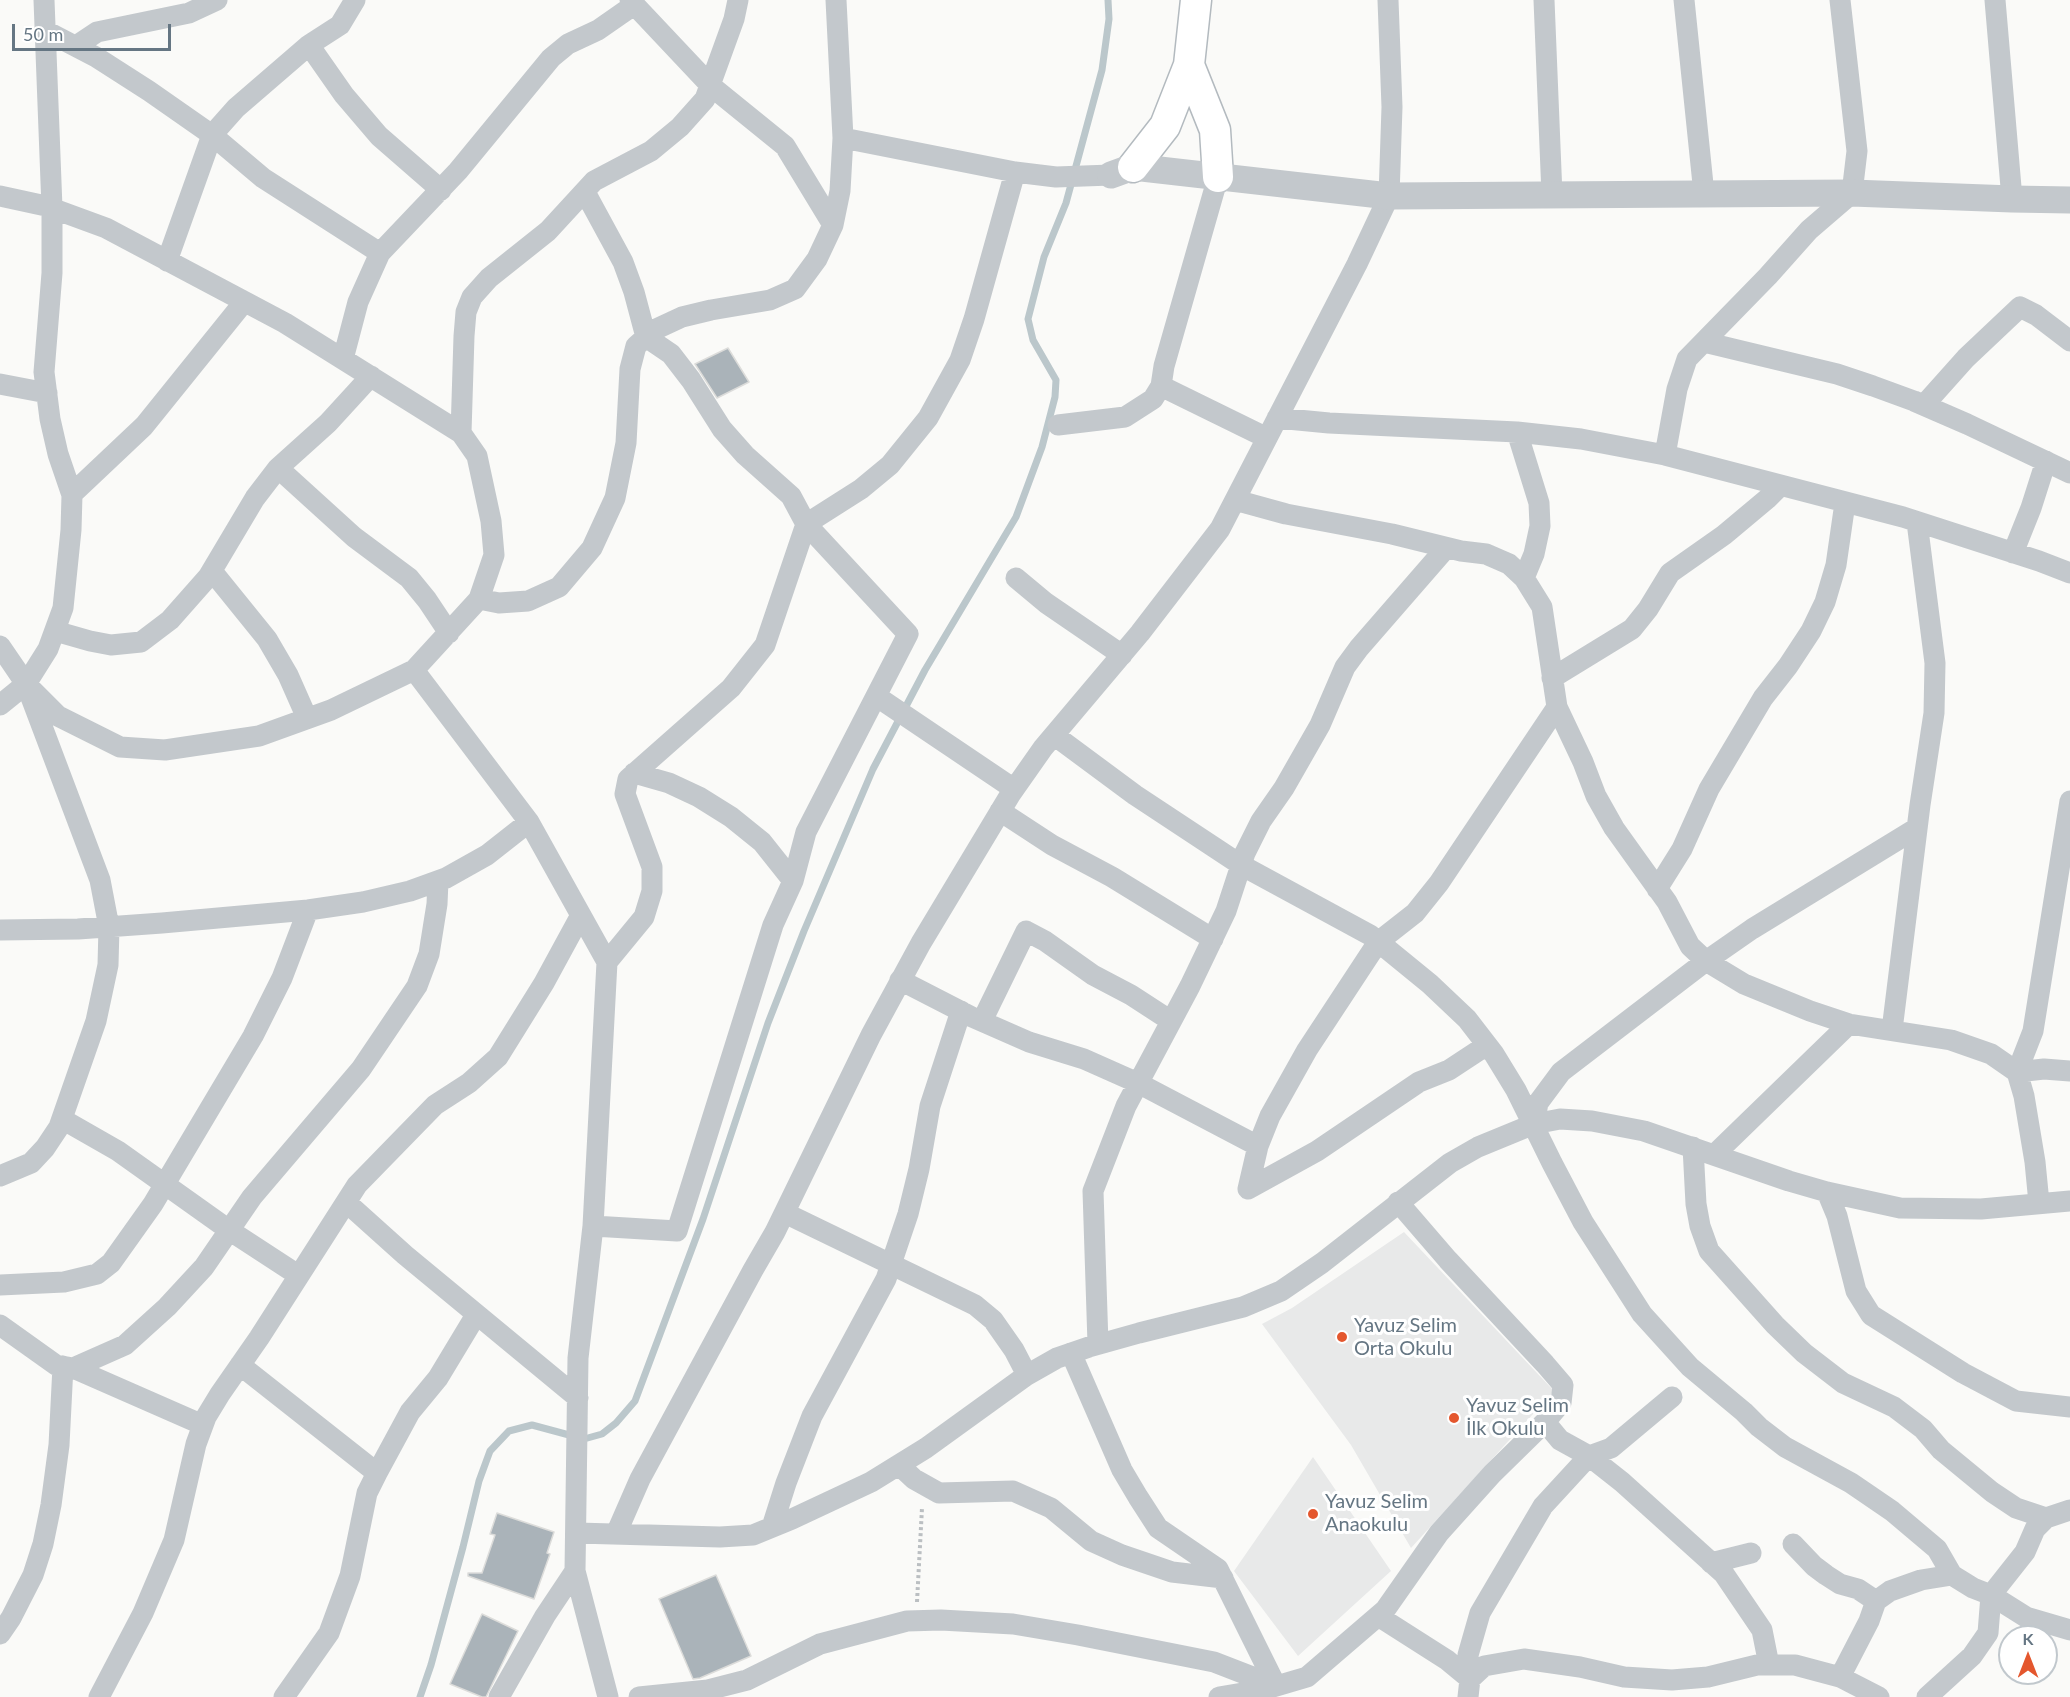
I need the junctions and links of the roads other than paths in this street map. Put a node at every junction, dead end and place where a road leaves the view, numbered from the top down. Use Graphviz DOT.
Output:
graph roads {
  1 [pos="44,0"];
  2 [pos="217,0"];
  3 [pos="355,0"];
  4 [pos="738,0"];
  5 [pos="836,0"];
  6 [pos="1196,0"];
  7 [pos="1389,0"];
  8 [pos="1544,0"];
  9 [pos="1684,0"];
  10 [pos="1840,0"];
  11 [pos="1995,0"];
  12 [pos="632,3"];
  13 [pos="46,31"];
  14 [pos="309,45"];
  15 [pos="76,46"];
  16 [pos="1189,65"];
  17 [pos="711,86"];
  18 [pos="212,135"];
  19 [pos="843,138"];
  20 [pos="1122,171"];
  21 [pos="1015,172"];
  22 [pos="1218,177"];
  23 [pos="441,190"];
  24 [pos="585,192"];
  25 [pos="1852,193"];
  26 [pos="1704,194"];
  27 [pos="1552,195"];
  28 [pos="0,196"];
  29 [pos="1389,196"];
  30 [pos="2012,199"];
  31 [pos="2070,200"];
  32 [pos="52,208"];
  33 [pos="833,225"];
  34 [pos="380,253"];
  35 [pos="168,261"];
  36 [pos="244,302"];
  37 [pos="646,337"];
  38 [pos="2070,341"];
  39 [pos="1704,342"];
  40 [pos="343,359"];
  41 [pos="371,376"];
  42 [pos="0,384"];
  43 [pos="1161,386"];
  44 [pos="47,393"];
  45 [pos="1924,405"];
  46 [pos="1277,418"];
  47 [pos="1058,425"];
  48 [pos="1517,432"];
  49 [pos="461,433"];
  50 [pos="1267,438"];
  51 [pos="1665,455"];
  52 [pos="2046,461"];
  53 [pos="278,468"];
  54 [pos="2070,473"];
  55 [pos="1780,486"];
  56 [pos="72,494"];
  57 [pos="1235,500"];
  58 [pos="1845,502"];
  59 [pos="1917,522"];
  60 [pos="806,524"];
  61 [pos="1446,548"];
  62 [pos="2013,552"];
  63 [pos="212,571"];
  64 [pos="2070,573"];
  65 [pos="1016,578"];
  66 [pos="1524,578"];
  67 [pos="479,599"];
  68 [pos="55,631"];
  69 [pos="449,633"];
  70 [pos="0,645"];
  71 [pos="1122,655"];
  72 [pos="414,670"];
  73 [pos="1552,678"];
  74 [pos="26,684"];
  75 [pos="883,701"];
  76 [pos="0,705"];
  77 [pos="1557,707"];
  78 [pos="307,718"];
  79 [pos="1054,735"];
  80 [pos="634,773"];
  81 [pos="1014,789"];
  82 [pos="2070,801"];
  83 [pos="1000,811"];
  84 [pos="529,822"];
  85 [pos="1917,828"];
  86 [pos="1241,865"];
  87 [pos="438,881"];
  88 [pos="793,881"];
  89 [pos="1657,889"];
  90 [pos="308,910"];
  91 [pos="581,915"];
  92 [pos="109,927"];
  93 [pos="0,930"];
  94 [pos="1213,939"];
  95 [pos="1378,942"];
  96 [pos="1706,961"];
  97 [pos="607,962"];
  98 [pos="900,980"];
  99 [pos="961,1011"];
  100 [pos="982,1021"];
  101 [pos="1171,1021"];
  102 [pos="1849,1024"];
  103 [pos="1892,1030"];
  104 [pos="1487,1045"];
  105 [pos="2070,1071"];
  106 [pos="2017,1072"];
  107 [pos="1138,1083"];
  108 [pos="62,1119"];
  109 [pos="1534,1124"];
  110 [pos="1258,1146"];
  111 [pos="1693,1147"];
  112 [pos="1714,1155"];
  113 [pos="0,1176"];
  114 [pos="164,1184"];
  115 [pos="1827,1192"];
  116 [pos="2070,1201"];
  117 [pos="346,1202"];
  118 [pos="1398,1202"];
  119 [pos="2039,1203"];
  120 [pos="785,1213"];
  121 [pos="592,1226"];
  122 [pos="229,1230"];
  123 [pos="890,1265"];
  124 [pos="298,1275"];
  125 [pos="0,1285"];
  126 [pos="476,1315"];
  127 [pos="0,1325"];
  128 [pos="1098,1344"];
  129 [pos="1071,1353"];
  130 [pos="240,1365"];
  131 [pos="68,1367"];
  132 [pos="1027,1375"];
  133 [pos="1672,1397"];
  134 [pos="578,1398"];
  135 [pos="2070,1407"];
  136 [pos="1545,1422"];
  137 [pos="203,1425"];
  138 [pos="1589,1456"];
  139 [pos="898,1465"];
  140 [pos="377,1473"];
  141 [pos="2070,1510"];
  142 [pos="2046,1518"];
  143 [pos="772,1527"];
  144 [pos="577,1533"];
  145 [pos="616,1534"];
  146 [pos="1793,1544"];
  147 [pos="1751,1553"];
  148 [pos="1711,1563"];
  149 [pos="575,1571"];
  150 [pos="1952,1575"];
  151 [pos="1223,1578"];
  152 [pos="1991,1595"];
  153 [pos="1876,1601"];
  154 [pos="1378,1616"];
  155 [pos="2070,1630"];
  156 [pos="0,1634"];
  157 [pos="1768,1665"];
  158 [pos="1840,1677"];
  159 [pos="1276,1686"];
  160 [pos="1469,1688"];
  161 [pos="1245,1695"];
  162 [pos="99,1697"];
  163 [pos="284,1697"];
  164 [pos="499,1697"];
  165 [pos="608,1697"];
  166 [pos="639,1697"];
  167 [pos="1219,1697"];
  168 [pos="1879,1697"];
  169 [pos="1927,1697"];
  1 -- 13 [label="street"];
  2 -- 15 [label="street"];
  3 -- 14 [label="street"];
  4 -- 17 [label="street"];
  5 -- 19 [label="street"];
  6 -- 16 [label="main road"];
  7 -- 29 [label="street"];
  8 -- 27 [label="street"];
  9 -- 26 [label="street"];
  10 -- 25 [label="street"];
  11 -- 30 [label="street"];
  12 -- 17 [label="street"];
  12 -- 23 [label="street"];
  13 -- 15 [label="street"];
  13 -- 32 [label="street"];
  14 -- 18 [label="street"];
  14 -- 23 [label="street"];
  15 -- 18 [label="street"];
  16 -- 20 [label="main road"];
  16 -- 22 [label="main road"];
  17 -- 24 [label="street"];
  17 -- 33 [label="street"];
  18 -- 34 [label="street"];
  18 -- 35 [label="street"];
  19 -- 21 [label="street"];
  19 -- 33 [label="street"];
  20 -- 21 [label="street"];
  20 -- 22 [label="street"];
  21 -- 60 [label="street"];
  22 -- 29 [label="street"];
  22 -- 43 [label="street"];
  23 -- 34 [label="street"];
  24 -- 37 [label="street"];
  24 -- 49 [label="street"];
  25 -- 26 [label="street"];
  25 -- 30 [label="street"];
  25 -- 39 [label="street"];
  26 -- 27 [label="street"];
  27 -- 29 [label="street"];
  28 -- 32 [label="street"];
  29 -- 46 [label="street"];
  30 -- 31 [label="street"];
  32 -- 35 [label="street"];
  32 -- 44 [label="street"];
  33 -- 37 [label="street"];
  34 -- 40 [label="street"];
  35 -- 36 [label="street"];
  36 -- 40 [label="street"];
  36 -- 56 [label="street"];
  37 -- 60 [label="street"];
  37 -- 67 [label="street"];
  38 -- 45 [label="street"];
  39 -- 45 [label="street"];
  39 -- 51 [label="street"];
  40 -- 41 [label="street"];
  41 -- 49 [label="street"];
  41 -- 53 [label="street"];
  42 -- 44 [label="street"];
  43 -- 47 [label="street"];
  43 -- 50 [label="street"];
  44 -- 56 [label="street"];
  45 -- 52 [label="street"];
  46 -- 48 [label="street"];
  46 -- 50 [label="street"];
  48 -- 51 [label="street"];
  48 -- 66 [label="street"];
  49 -- 67 [label="street"];
  50 -- 57 [label="street"];
  51 -- 55 [label="street"];
  52 -- 54 [label="street"];
  52 -- 62 [label="street"];
  53 -- 63 [label="street"];
  53 -- 69 [label="street"];
  55 -- 58 [label="street"];
  55 -- 73 [label="street"];
  56 -- 68 [label="street"];
  57 -- 61 [label="street"];
  57 -- 71 [label="street"];
  58 -- 59 [label="street"];
  58 -- 89 [label="street"];
  59 -- 62 [label="street"];
  59 -- 85 [label="street"];
  60 -- 75 [label="street"];
  60 -- 80 [label="street"];
  61 -- 66 [label="street"];
  61 -- 86 [label="street"];
  62 -- 64 [label="street"];
  63 -- 68 [label="street"];
  63 -- 78 [label="street"];
  65 -- 71 [label="street"];
  66 -- 73 [label="street"];
  67 -- 69 [label="street"];
  68 -- 74 [label="street"];
  69 -- 72 [label="street"];
  70 -- 74 [label="street"];
  71 -- 79 [label="street"];
  72 -- 78 [label="street"];
  72 -- 84 [label="street"];
  73 -- 77 [label="street"];
  74 -- 76 [label="street"];
  74 -- 78 [label="street"];
  74 -- 92 [label="street"];
  75 -- 81 [label="street"];
  75 -- 88 [label="street"];
  77 -- 89 [label="street"];
  77 -- 95 [label="street"];
  79 -- 81 [label="street"];
  79 -- 86 [label="street"];
  80 -- 88 [label="street"];
  80 -- 97 [label="street"];
  81 -- 83 [label="street"];
  82 -- 106 [label="street"];
  83 -- 94 [label="street"];
  83 -- 98 [label="street"];
  84 -- 87 [label="street"];
  84 -- 91 [label="street"];
  85 -- 96 [label="street"];
  85 -- 103 [label="street"];
  86 -- 94 [label="street"];
  86 -- 95 [label="street"];
  87 -- 90 [label="street"];
  87 -- 122 [label="street"];
  88 -- 121 [label="street"];
  89 -- 96 [label="street"];
  90 -- 92 [label="street"];
  90 -- 114 [label="street"];
  91 -- 97 [label="street"];
  91 -- 117 [label="street"];
  92 -- 93 [label="street"];
  92 -- 108 [label="street"];
  94 -- 101 [label="street"];
  95 -- 104 [label="street"];
  95 -- 110 [label="street"];
  96 -- 102 [label="street"];
  96 -- 109 [label="street"];
  97 -- 121 [label="street"];
  98 -- 99 [label="street"];
  98 -- 120 [label="street"];
  99 -- 100 [label="street"];
  99 -- 123 [label="street"];
  100 -- 101 [label="street"];
  100 -- 107 [label="street"];
  101 -- 107 [label="street"];
  102 -- 103 [label="street"];
  102 -- 112 [label="street"];
  103 -- 106 [label="street"];
  104 -- 109 [label="street"];
  104 -- 110 [label="street"];
  105 -- 106 [label="street"];
  106 -- 119 [label="street"];
  107 -- 110 [label="street"];
  107 -- 128 [label="street"];
  108 -- 113 [label="street"];
  108 -- 114 [label="street"];
  109 -- 111 [label="street"];
  109 -- 118 [label="street"];
  109 -- 150 [label="street"];
  111 -- 112 [label="street"];
  111 -- 142 [label="street"];
  112 -- 115 [label="street"];
  114 -- 122 [label="street"];
  114 -- 125 [label="street"];
  115 -- 119 [label="street"];
  115 -- 135 [label="street"];
  116 -- 119 [label="street"];
  117 -- 124 [label="street"];
  117 -- 126 [label="street"];
  118 -- 128 [label="street"];
  118 -- 136 [label="street"];
  120 -- 123 [label="street"];
  120 -- 145 [label="street"];
  121 -- 134 [label="street"];
  122 -- 124 [label="street"];
  122 -- 131 [label="street"];
  123 -- 132 [label="street"];
  123 -- 143 [label="street"];
  124 -- 130 [label="street"];
  126 -- 134 [label="street"];
  126 -- 140 [label="street"];
  127 -- 131 [label="street"];
  128 -- 129 [label="street"];
  129 -- 132 [label="street"];
  129 -- 151 [label="street"];
  130 -- 137 [label="street"];
  130 -- 140 [label="street"];
  131 -- 137 [label="street"];
  131 -- 156 [label="street"];
  132 -- 139 [label="street"];
  133 -- 138 [label="street"];
  134 -- 144 [label="street"];
  136 -- 138 [label="street"];
  136 -- 154 [label="street"];
  137 -- 162 [label="street"];
  138 -- 148 [label="street"];
  138 -- 160 [label="street"];
  139 -- 143 [label="street"];
  139 -- 151 [label="street"];
  140 -- 163 [label="street"];
  141 -- 142 [label="street"];
  142 -- 152 [label="street"];
  143 -- 145 [label="street"];
  144 -- 145 [label="street"];
  144 -- 149 [label="street"];
  146 -- 153 [label="street"];
  147 -- 148 [label="street"];
  148 -- 157 [label="street"];
  149 -- 164 [label="street"];
  149 -- 165 [label="street"];
  150 -- 152 [label="street"];
  150 -- 153 [label="street"];
  151 -- 159 [label="street"];
  152 -- 155 [label="street"];
  152 -- 169 [label="street"];
  153 -- 158 [label="street"];
  154 -- 159 [label="street"];
  154 -- 160 [label="street"];
  157 -- 158 [label="street"];
  157 -- 160 [label="street"];
  158 -- 168 [label="street"];
  159 -- 161 [label="street"];
  159 -- 166 [label="street"];
  161 -- 167 [label="street"];
}
